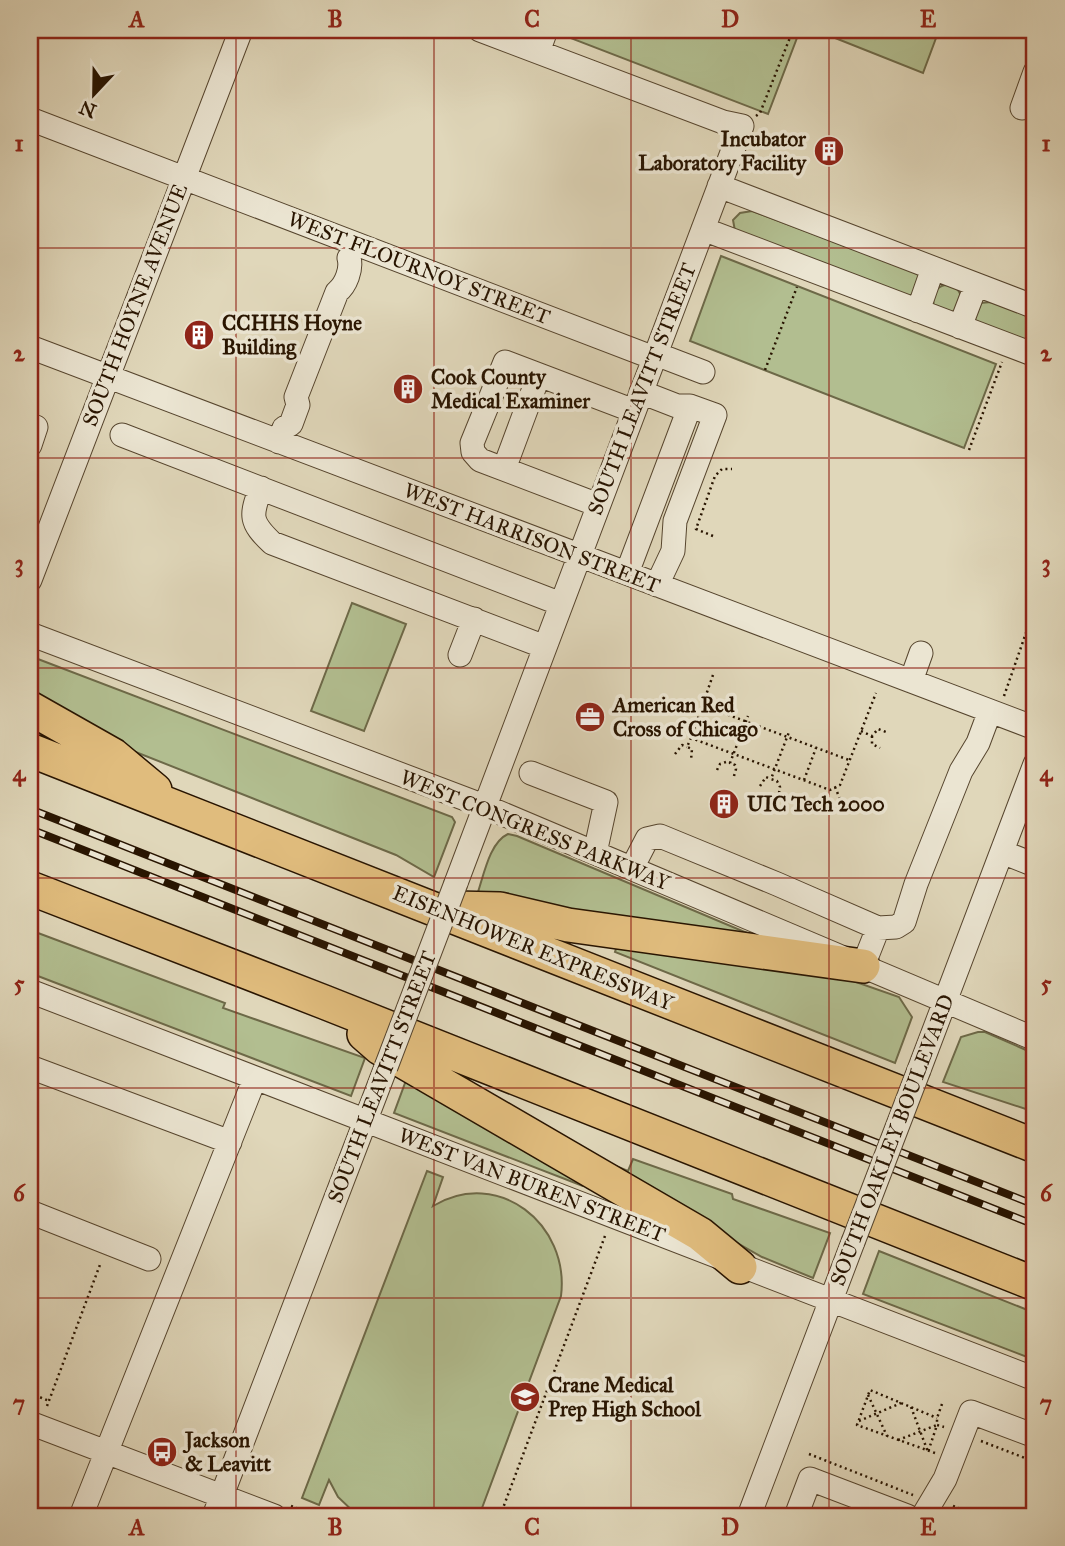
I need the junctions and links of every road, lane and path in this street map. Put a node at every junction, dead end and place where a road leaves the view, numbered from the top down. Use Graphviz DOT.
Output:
graph roads {
  1 [pos="241,30"];
  2 [pos="480,30"];
  3 [pos="546,30"];
  4 [pos="793,30"];
  5 [pos="853,30"];
  6 [pos="901,30"];
  7 [pos="538,52"];
  8 [pos="1035,72"];
  9 [pos="1022,108"];
  10 [pos="30,119"];
  11 [pos="742,126"];
  12 [pos="184,178"];
  13 [pos="719,186"];
  14 [pos="703,229"];
  15 [pos="352,251"];
  16 [pos="933,268"];
  17 [pos="799,281"];
  18 [pos="976,285"];
  19 [pos="1035,307"];
  20 [pos="918,311"];
  21 [pos="960,327"];
  22 [pos="30,347"];
  23 [pos="1035,355"];
  24 [pos="655,356"];
  25 [pos="1003,359"];
  26 [pos="765,370"];
  27 [pos="703,372"];
  28 [pos="539,375"];
  29 [pos="108,377"];
  30 [pos="640,395"];
  31 [pos="690,406"];
  32 [pos="30,425"];
  33 [pos="122,435"];
  34 [pos="282,435"];
  35 [pos="30,445"];
  36 [pos="969,450"];
  37 [pos="732,468"];
  38 [pos="504,469"];
  39 [pos="261,488"];
  40 [pos="598,505"];
  41 [pos="646,523"];
  42 [pos="676,536"];
  43 [pos="713,536"];
  44 [pos="579,555"];
  45 [pos="627,573"];
  46 [pos="30,580"];
  47 [pos="657,585"];
  48 [pos="561,604"];
  49 [pos="474,620"];
  50 [pos="1027,630"];
  51 [pos="30,634"];
  52 [pos="545,647"];
  53 [pos="921,653"];
  54 [pos="460,655"];
  55 [pos="713,675"];
  56 [pos="911,681"];
  57 [pos="876,693"];
  58 [pos="997,703"];
  59 [pos="702,705"];
  60 [pos="30,708"];
  61 [pos="748,716"];
  62 [pos="746,722"];
  63 [pos="1035,728"];
  64 [pos="861,731"];
  65 [pos="789,732"];
  66 [pos="886,732"];
  67 [pos="872,736"];
  68 [pos="787,737"];
  69 [pos="691,738"];
  70 [pos="687,747"];
  71 [pos="880,747"];
  72 [pos="816,748"];
  73 [pos="30,750"];
  74 [pos="675,754"];
  75 [pos="734,754"];
  76 [pos="691,760"];
  77 [pos="849,761"];
  78 [pos="730,764"];
  79 [pos="1035,764"];
  80 [pos="775,769"];
  81 [pos="718,770"];
  82 [pos="531,773"];
  83 [pos="734,776"];
  84 [pos="771,779"];
  85 [pos="804,780"];
  86 [pos="760,786"];
  87 [pos="835,787"];
  88 [pos="779,793"];
  89 [pos="840,799"];
  90 [pos="484,806"];
  91 [pos="175,807"];
  92 [pos="1002,852"];
  93 [pos="595,853"];
  94 [pos="1035,865"];
  95 [pos="632,868"];
  96 [pos="30,888"];
  97 [pos="30,902"];
  98 [pos="80,908"];
  99 [pos="432,908"];
  100 [pos="878,928"];
  101 [pos="863,966"];
  102 [pos="30,991"];
  103 [pos="945,1000"];
  104 [pos="324,1002"];
  105 [pos="1035,1038"];
  106 [pos="30,1067"];
  107 [pos="255,1078"];
  108 [pos="366,1120"];
  109 [pos="230,1142"];
  110 [pos="1035,1146"];
  111 [pos="30,1212"];
  112 [pos="605,1236"];
  113 [pos="149,1259"];
  114 [pos="101,1262"];
  115 [pos="740,1266"];
  116 [pos="1035,1284"];
  117 [pos="830,1302"];
  118 [pos="1035,1379"];
  119 [pos="30,1393"];
  120 [pos="868,1395"];
  121 [pos="49,1401"];
  122 [pos="901,1403"];
  123 [pos="47,1406"];
  124 [pos="911,1407"];
  125 [pos="876,1414"];
  126 [pos="937,1418"];
  127 [pos="858,1422"];
  128 [pos="30,1423"];
  129 [pos="920,1432"];
  130 [pos="1035,1436"];
  131 [pos="887,1437"];
  132 [pos="897,1440"];
  133 [pos="107,1452"];
  134 [pos="928,1452"];
  135 [pos="809,1454"];
  136 [pos="953,1457"];
  137 [pos="1035,1462"];
  138 [pos="218,1506"];
  139 [pos="958,1508"];
  140 [pos="927,1509"];
  141 [pos="755,1514"];
  142 [pos="81,1516"];
  143 [pos="274,1516"];
  144 [pos="500,1516"];
  145 [pos="796,1516"];
  146 [pos="907,1516"];
  147 [pos="955,1516"];
  148 [pos="979,1516"];
  1 -- 12 [label="street, SOUTH HOYNE AVENUE"];
  2 -- 7 [label="street"];
  3 -- 7 [label="street"];
  4 -- 11 [label="path"];
  5 -- 6 [label="path"];
  7 -- 11 [label="street"];
  8 -- 9 [label="street"];
  10 -- 12 [label="street, WEST FLOURNOY STREET"];
  11 -- 13 [label="street, SOUTH LEAVITT STREET"];
  12 -- 15 [label="street, WEST FLOURNOY STREET"];
  12 -- 29 [label="street, SOUTH HOYNE AVENUE"];
  13 -- 14 [label="street, SOUTH LEAVITT STREET"];
  13 -- 16 [label="street"];
  14 -- 20 [label="street"];
  14 -- 24 [label="street, SOUTH LEAVITT STREET"];
  15 -- 24 [label="street, WEST FLOURNOY STREET"];
  15 -- 34 [label="street"];
  16 -- 18 [label="street"];
  16 -- 20 [label="street"];
  17 -- 26 [label="path"];
  18 -- 19 [label="street"];
  18 -- 21 [label="street"];
  20 -- 21 [label="street"];
  21 -- 23 [label="street"];
  22 -- 29 [label="street, WEST HARRISON STREET"];
  24 -- 27 [label="street, WEST FLOURNOY STREET"];
  24 -- 30 [label="street, SOUTH LEAVITT STREET"];
  25 -- 36 [label="path"];
  28 -- 30 [label="street"];
  28 -- 38 [label="street"];
  28 -- 38 [label="street"];
  29 -- 34 [label="street, WEST HARRISON STREET"];
  29 -- 46 [label="street, SOUTH HOYNE AVENUE"];
  30 -- 31 [label="street"];
  30 -- 40 [label="street, SOUTH LEAVITT STREET"];
  31 -- 41 [label="street"];
  31 -- 42 [label="street"];
  32 -- 35 [label="street"];
  33 -- 39 [label="street"];
  34 -- 44 [label="street, WEST HARRISON STREET"];
  37 -- 43 [label="path"];
  38 -- 40 [label="street"];
  39 -- 48 [label="street"];
  39 -- 49 [label="street"];
  40 -- 44 [label="street, SOUTH LEAVITT STREET"];
  41 -- 42 [label="street"];
  41 -- 45 [label="street"];
  42 -- 47 [label="street"];
  44 -- 45 [label="street, WEST HARRISON STREET"];
  44 -- 48 [label="street, SOUTH LEAVITT STREET"];
  45 -- 47 [label="street, WEST HARRISON STREET"];
  47 -- 56 [label="street, WEST HARRISON STREET"];
  48 -- 52 [label="street, SOUTH LEAVITT STREET"];
  49 -- 52 [label="street"];
  49 -- 54 [label="street"];
  50 -- 58 [label="path"];
  51 -- 90 [label="street, WEST CONGRESS PARKWAY"];
  52 -- 90 [label="street, SOUTH LEAVITT STREET"];
  53 -- 56 [label="street"];
  55 -- 59 [label="path"];
  56 -- 58 [label="street, WEST HARRISON STREET"];
  57 -- 64 [label="path"];
  58 -- 63 [label="street, WEST HARRISON STREET"];
  58 -- 100 [label="street"];
  59 -- 62 [label="path"];
  59 -- 69 [label="path"];
  60 -- 91 [label="highway"];
  61 -- 62 [label="path"];
  62 -- 68 [label="path"];
  62 -- 75 [label="path"];
  64 -- 67 [label="path"];
  64 -- 77 [label="path"];
  65 -- 68 [label="path"];
  66 -- 67 [label="path"];
  67 -- 71 [label="path"];
  68 -- 72 [label="path"];
  68 -- 80 [label="path"];
  69 -- 70 [label="path"];
  69 -- 75 [label="path"];
  70 -- 74 [label="path"];
  70 -- 76 [label="path"];
  72 -- 77 [label="path"];
  72 -- 85 [label="path"];
  73 -- 91 [label="highway, EISENHOWER EXPRESSWAY"];
  75 -- 78 [label="path"];
  75 -- 80 [label="path"];
  77 -- 87 [label="path"];
  78 -- 81 [label="path"];
  78 -- 83 [label="path"];
  79 -- 92 [label="street, SOUTH OAKLEY BOULEVARD"];
  80 -- 84 [label="path"];
  80 -- 85 [label="path"];
  82 -- 93 [label="street"];
  84 -- 86 [label="path"];
  84 -- 88 [label="path"];
  85 -- 87 [label="path"];
  87 -- 89 [label="path"];
  90 -- 93 [label="street, WEST CONGRESS PARKWAY"];
  90 -- 108 [label="street, SOUTH LEAVITT STREET, bridge"];
  91 -- 99 [label="highway, EISENHOWER EXPRESSWAY"];
  92 -- 94 [label="street"];
  92 -- 103 [label="street, SOUTH OAKLEY BOULEVARD"];
  93 -- 95 [label="street, WEST CONGRESS PARKWAY"];
  95 -- 100 [label="street"];
  95 -- 101 [label="street, WEST CONGRESS PARKWAY"];
  96 -- 98 [label="highway"];
  97 -- 98 [label="highway"];
  98 -- 104 [label="highway"];
  99 -- 101 [label="highway"];
  99 -- 110 [label="highway, EISENHOWER EXPRESSWAY"];
  100 -- 101 [label="street"];
  101 -- 103 [label="street, WEST CONGRESS PARKWAY"];
  102 -- 107 [label="street, WEST VAN BUREN STREET"];
  103 -- 105 [label="street, WEST CONGRESS PARKWAY"];
  103 -- 117 [label="street, SOUTH OAKLEY BOULEVARD, bridge"];
  104 -- 115 [label="highway"];
  104 -- 116 [label="highway"];
  106 -- 109 [label="street"];
  107 -- 108 [label="street, WEST VAN BUREN STREET"];
  107 -- 109 [label="street"];
  108 -- 115 [label="street, WEST VAN BUREN STREET"];
  108 -- 138 [label="street, SOUTH LEAVITT STREET"];
  109 -- 133 [label="street"];
  111 -- 113 [label="street"];
  112 -- 144 [label="path"];
  114 -- 121 [label="path"];
  115 -- 117 [label="street, WEST VAN BUREN STREET"];
  117 -- 118 [label="street, WEST VAN BUREN STREET"];
  117 -- 141 [label="street, SOUTH OAKLEY BOULEVARD"];
  119 -- 121 [label="path"];
  120 -- 122 [label="path"];
  120 -- 125 [label="path"];
  120 -- 127 [label="path"];
  121 -- 123 [label="path"];
  122 -- 124 [label="path"];
  122 -- 125 [label="path"];
  124 -- 126 [label="path"];
  124 -- 129 [label="path"];
  125 -- 127 [label="path"];
  125 -- 131 [label="path"];
  127 -- 131 [label="path"];
  128 -- 133 [label="street"];
  129 -- 132 [label="path"];
  129 -- 134 [label="path"];
  129 -- 134 [label="path"];
  130 -- 136 [label="street"];
  131 -- 132 [label="path"];
  132 -- 134 [label="path"];
  133 -- 138 [label="street"];
  133 -- 142 [label="street"];
  134 -- 136 [label="path"];
  135 -- 140 [label="path"];
  136 -- 137 [label="path"];
  136 -- 140 [label="street"];
  138 -- 143 [label="street"];
  139 -- 140 [label="path"];
  139 -- 147 [label="path"];
  139 -- 148 [label="path"];
  145 -- 146 [label="street"];
}
